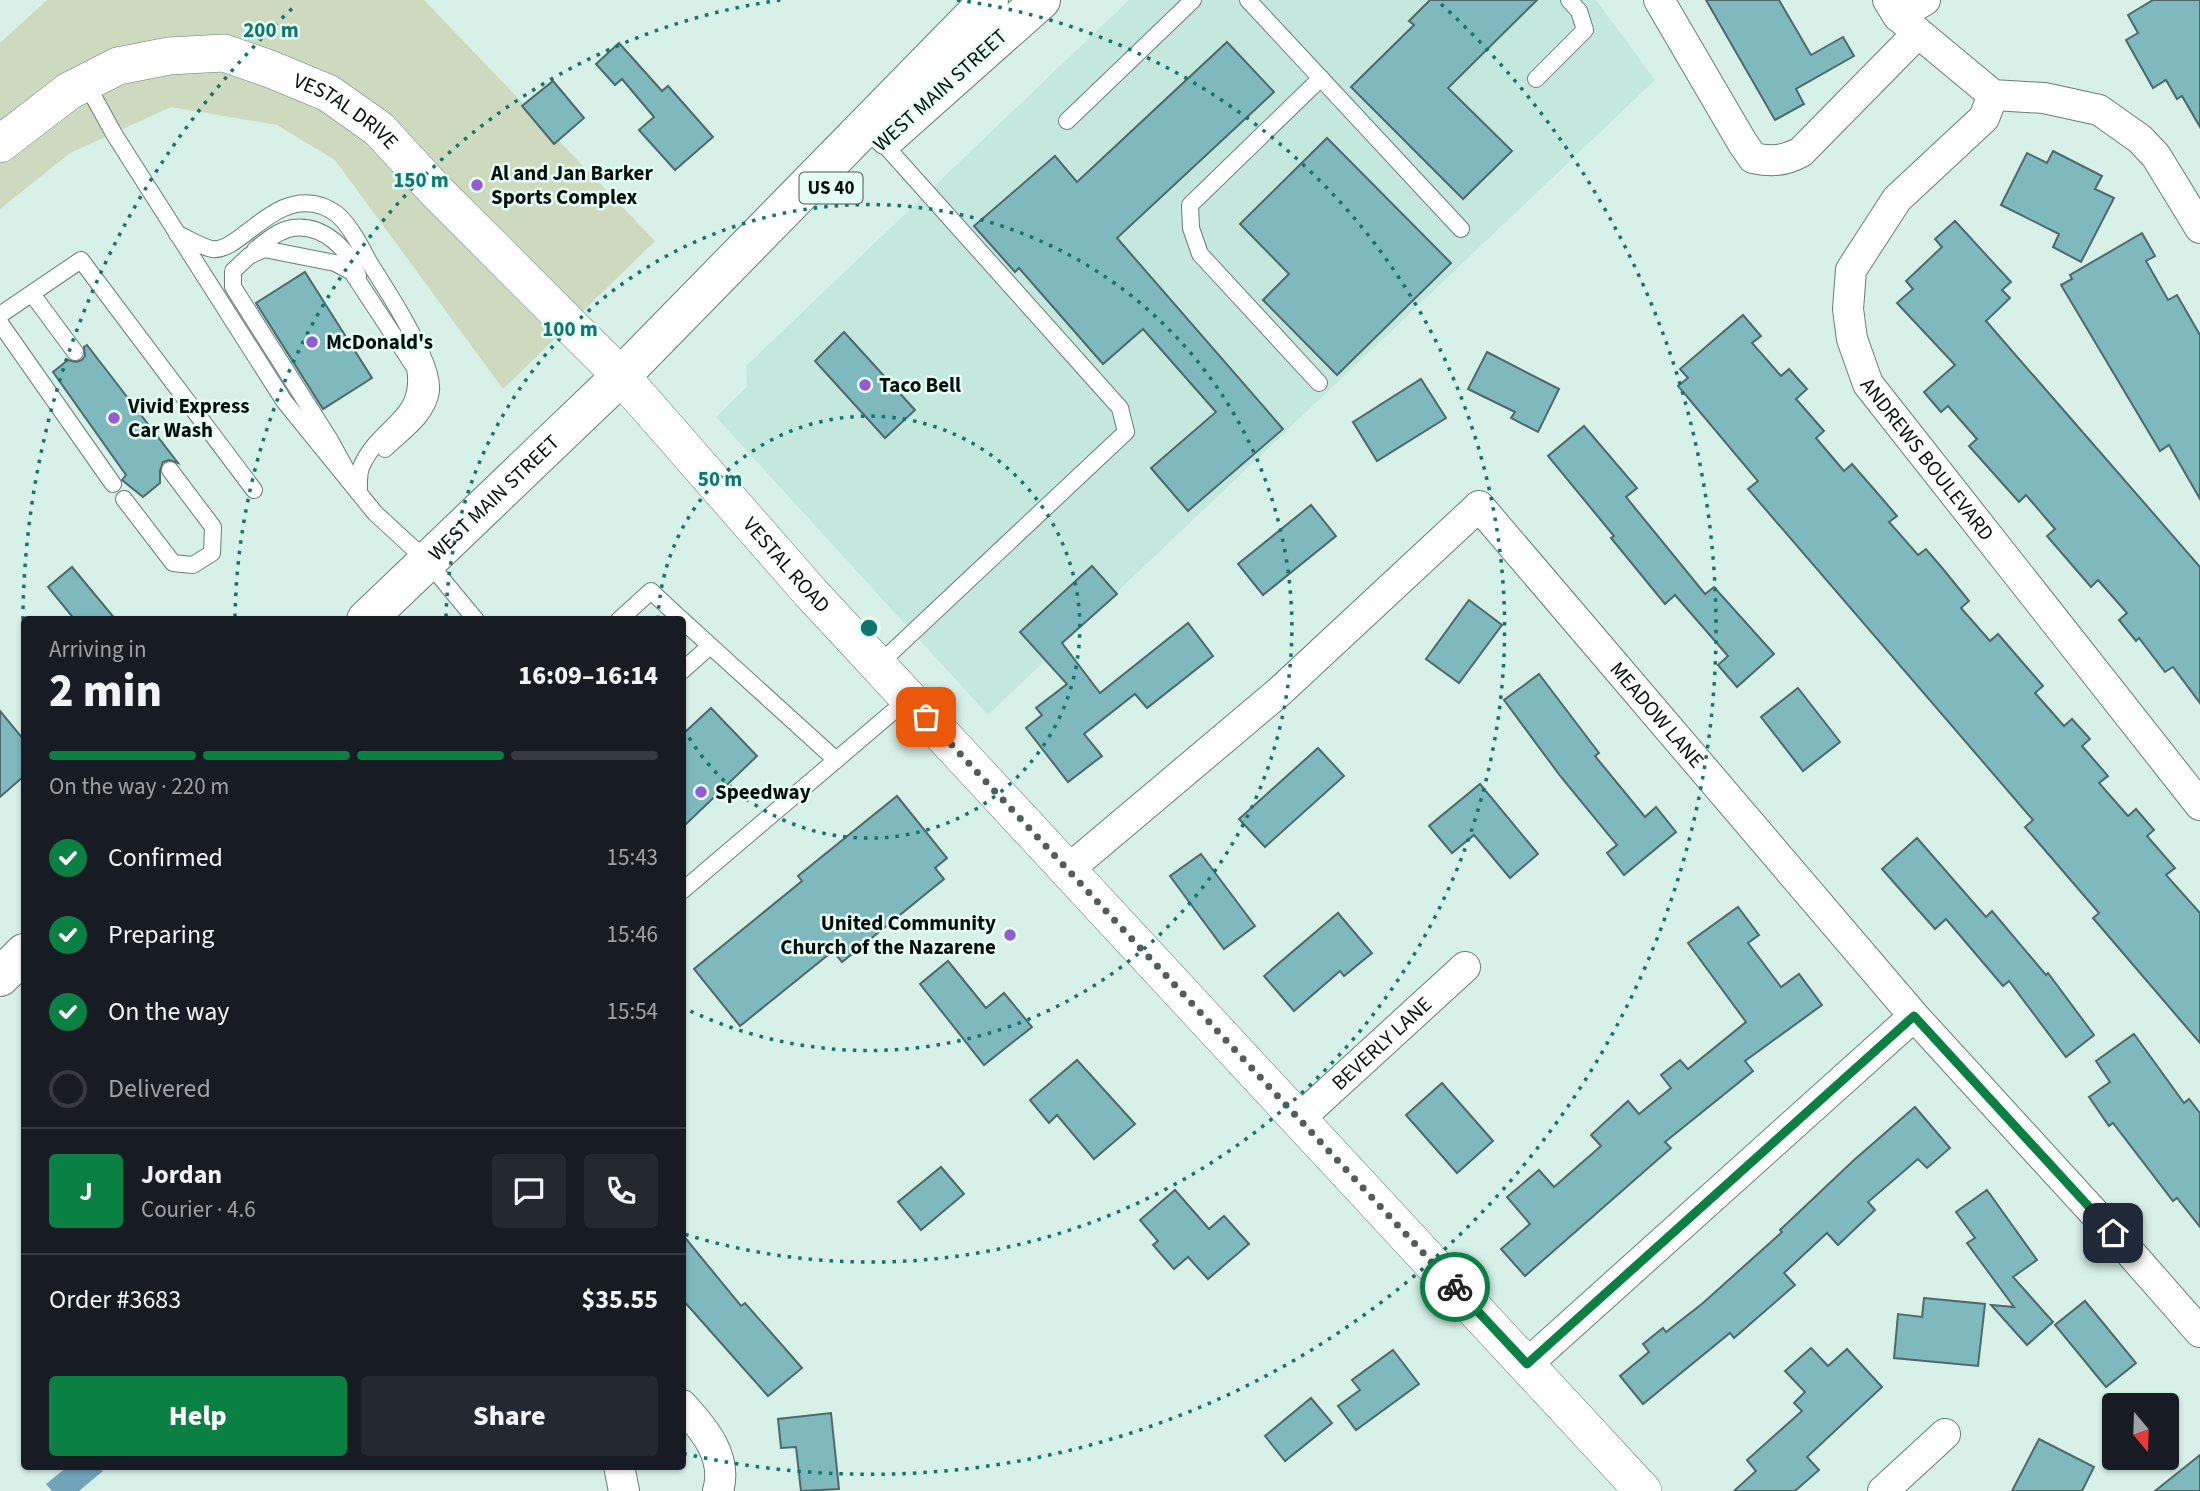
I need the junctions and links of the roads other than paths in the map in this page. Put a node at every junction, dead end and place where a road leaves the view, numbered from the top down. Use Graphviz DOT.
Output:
graph roads {
  1 [pos="989,0"];
  2 [pos="1041,0"];
  3 [pos="1193,0"];
  4 [pos="1248,0"];
  5 [pos="1569,0"];
  6 [pos="1659,0"];
  7 [pos="1925,0"];
  8 [pos="1902,16"];
  9 [pos="1321,78"];
  10 [pos="1536,79"];
  11 [pos="86,82"];
  12 [pos="1993,95"];
  13 [pos="1067,121"];
  14 [pos="882,142"];
  15 [pos="0,144"];
  16 [pos="2200,228"];
  17 [pos="1461,229"];
  18 [pos="177,234"];
  19 [pos="249,256"];
  20 [pos="363,291"];
  21 [pos="32,294"];
  22 [pos="0,316"];
  23 [pos="0,323"];
  24 [pos="75,352"];
  25 [pos="621,376"];
  26 [pos="1319,383"];
  27 [pos="170,470"];
  28 [pos="113,484"];
  29 [pos="254,490"];
  30 [pos="359,493"];
  31 [pos="124,499"];
  32 [pos="427,561"];
  33 [pos="370,616"];
  34 [pos="473,616"];
  35 [pos="623,616"];
  36 [pos="678,616"];
  37 [pos="686,624"];
  38 [pos="710,646"];
  39 [pos="878,665"];
  40 [pos="686,667"];
  41 [pos="909,698"];
  42 [pos="836,760"];
  43 [pos="2200,805"];
  44 [pos="1069,869"];
  45 [pos="686,888"];
  46 [pos="21,956"];
  47 [pos="1465,967"];
  48 [pos="0,977"];
  49 [pos="1914,1016"];
  50 [pos="1299,1119"];
  51 [pos="2200,1332"];
  52 [pos="1527,1364"];
  53 [pos="686,1410"];
  54 [pos="1945,1434"];
  55 [pos="620,1470"];
  56 [pos="624,1491"];
  57 [pos="718,1491"];
  58 [pos="1643,1491"];
  59 [pos="1883,1491"];
  1 -- 25 [label="main road, WEST MAIN STREET / US 40"];
  2 -- 14 [label="main road, WEST MAIN STREET / US 40"];
  3 -- 13 [label="lane"];
  4 -- 9 [label="lane"];
  5 -- 10 [label="lane"];
  6 -- 8 [label="street"];
  7 -- 8 [label="street"];
  8 -- 12 [label="street"];
  9 -- 17 [label="lane"];
  9 -- 26 [label="lane"];
  11 -- 15 [label="street, VESTAL DRIVE"];
  11 -- 18 [label="lane"];
  11 -- 25 [label="street, VESTAL DRIVE"];
  12 -- 16 [label="street"];
  12 -- 43 [label="street, ANDREWS BOULEVARD"];
  14 -- 25 [label="main road, WEST MAIN STREET / US 40"];
  14 -- 39 [label="lane"];
  18 -- 30 [label="lane"];
  18 -- 30 [label="lane"];
  19 -- 20 [label="lane"];
  19 -- 20 [label="lane"];
  19 -- 30 [label="lane"];
  20 -- 30 [label="lane"];
  21 -- 22 [label="lane"];
  21 -- 24 [label="lane"];
  21 -- 29 [label="lane"];
  23 -- 28 [label="lane"];
  25 -- 32 [label="main road, WEST MAIN STREET / US 40"];
  25 -- 39 [label="street, VESTAL ROAD"];
  27 -- 31 [label="lane"];
  30 -- 32 [label="lane"];
  32 -- 33 [label="main road, WEST MAIN STREET / US 40"];
  32 -- 34 [label="lane"];
  35 -- 36 [label="lane"];
  37 -- 38 [label="lane"];
  38 -- 40 [label="lane"];
  38 -- 42 [label="lane"];
  39 -- 41 [label="street, VESTAL ROAD"];
  41 -- 42 [label="lane"];
  41 -- 44 [label="street, VESTAL ROAD"];
  42 -- 45 [label="lane"];
  44 -- 49 [label="street, MEADOW LANE"];
  44 -- 50 [label="street, VESTAL ROAD"];
  46 -- 48 [label="main road"];
  47 -- 50 [label="street, BEVERLY LANE"];
  49 -- 51 [label="street, MEADOW LANE"];
  49 -- 52 [label="street"];
  50 -- 52 [label="street, VESTAL ROAD"];
  52 -- 58 [label="street, VESTAL ROAD"];
  53 -- 57 [label="street"];
  54 -- 59 [label="street"];
  55 -- 56 [label="street"];
}
